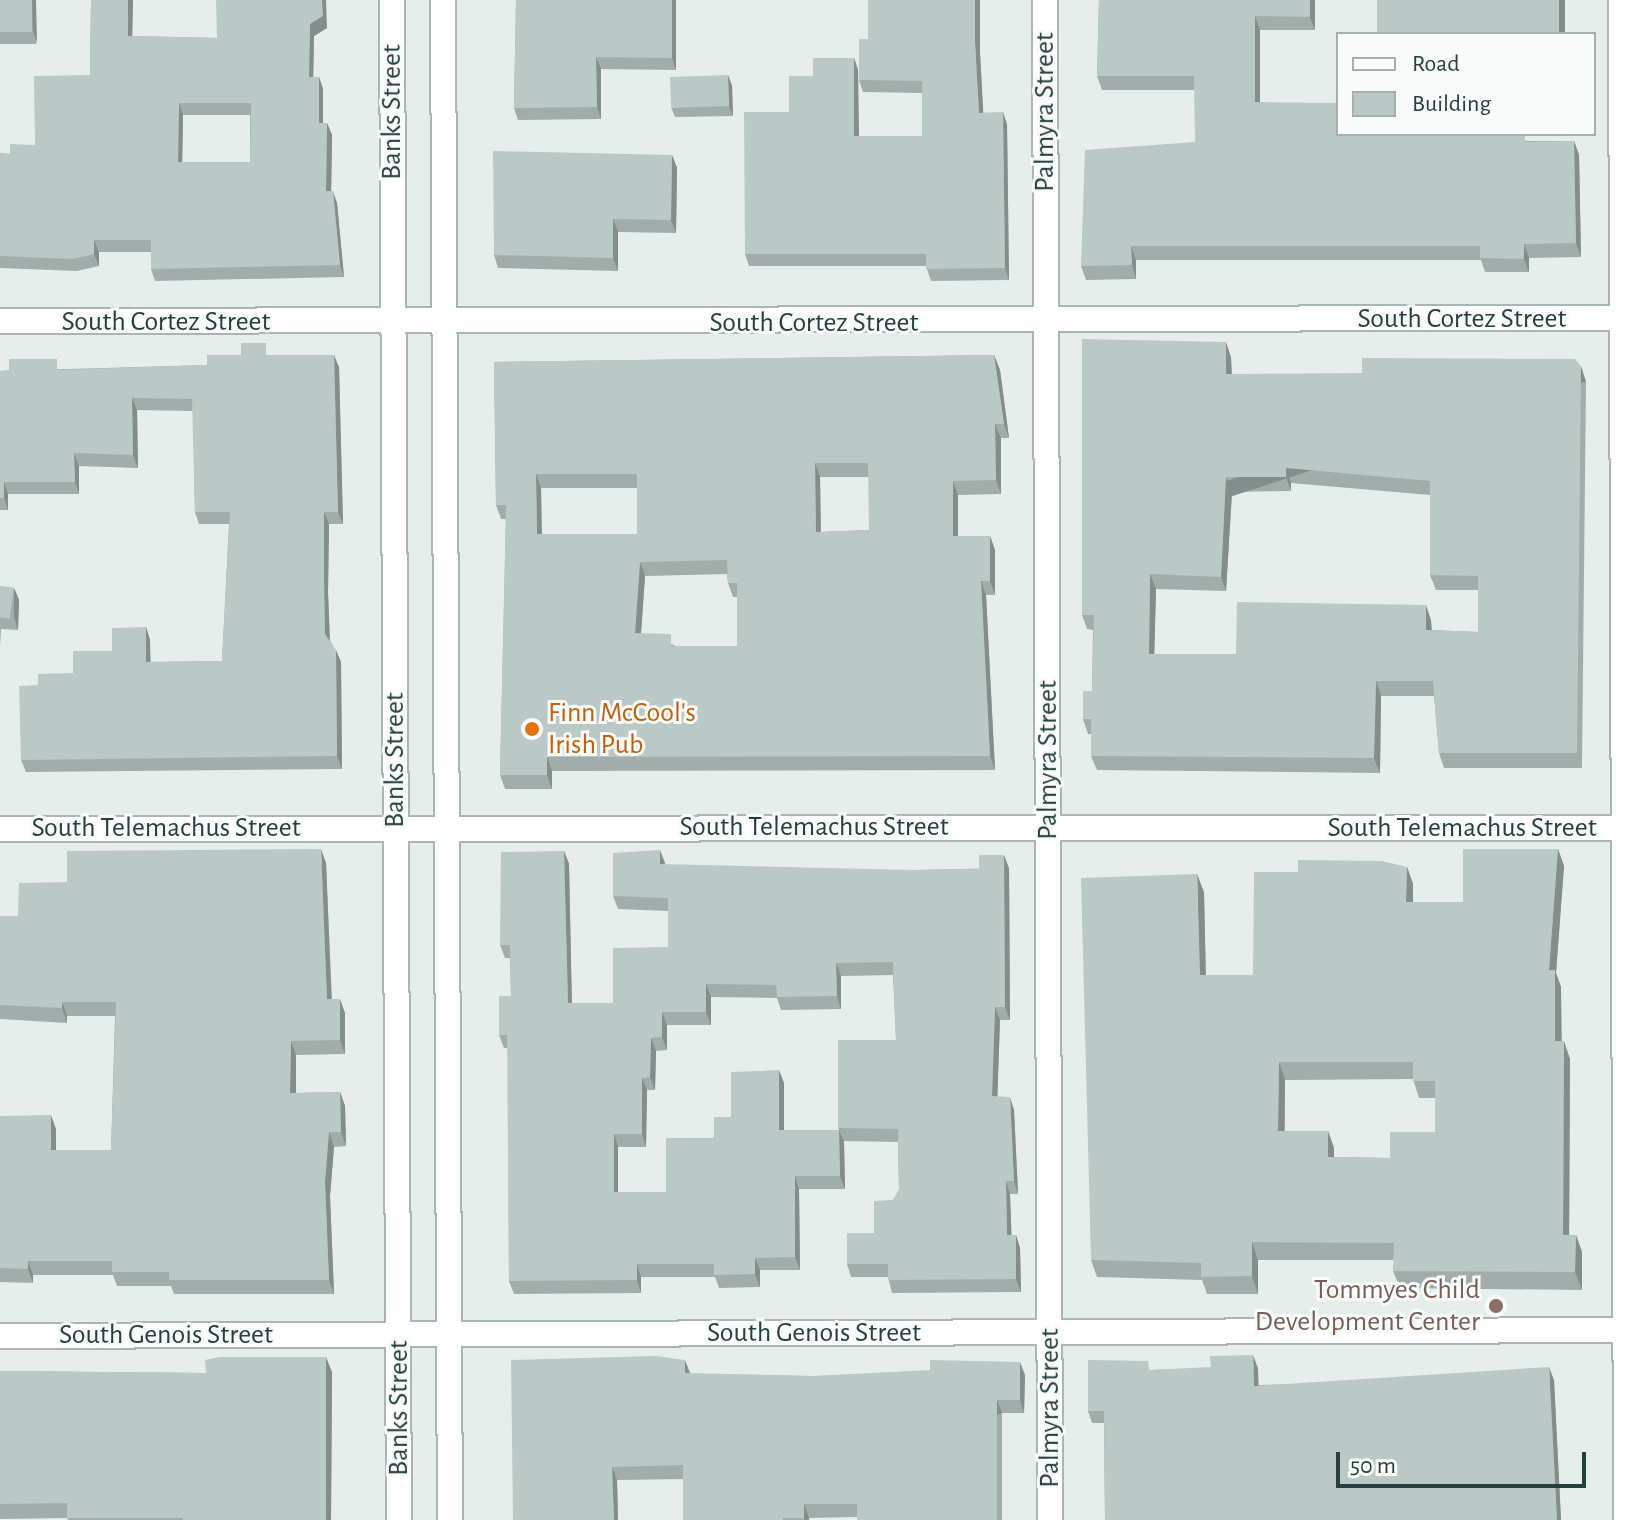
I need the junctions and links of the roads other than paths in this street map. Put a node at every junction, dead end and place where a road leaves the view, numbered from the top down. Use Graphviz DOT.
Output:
graph roads {
  1 [pos="392,0"];
  2 [pos="443,0"];
  3 [pos="1045,0"];
  4 [pos="1621,0"];
  5 [pos="1625,318"];
  6 [pos="0,321"];
  7 [pos="1046,322"];
  8 [pos="393,323"];
  9 [pos="443,325"];
  10 [pos="396,826"];
  11 [pos="446,826"];
  12 [pos="1048,827"];
  13 [pos="1626,828"];
  14 [pos="0,829"];
  15 [pos="1627,1330"];
  16 [pos="1049,1332"];
  17 [pos="398,1334"];
  18 [pos="449,1334"];
  19 [pos="0,1336"];
  20 [pos="399,1520"];
  21 [pos="450,1520"];
  22 [pos="1050,1520"];
  23 [pos="1626,1520"];
  1 -- 8 [label="street, Banks Street"];
  2 -- 9 [label="street, Banks Street"];
  3 -- 7 [label="street, Palmyra Street"];
  4 -- 5 [label="street"];
  5 -- 7 [label="street, South Cortez Street"];
  5 -- 13 [label="street"];
  6 -- 8 [label="street, South Cortez Street"];
  7 -- 9 [label="street, South Cortez Street"];
  7 -- 12 [label="street, Palmyra Street"];
  8 -- 9 [label="street, South Cortez Street"];
  8 -- 10 [label="street, Banks Street"];
  9 -- 11 [label="street, Banks Street"];
  10 -- 11 [label="street, South Telemachus Street"];
  10 -- 14 [label="street, South Telemachus Street"];
  10 -- 17 [label="street, Banks Street"];
  11 -- 12 [label="street, South Telemachus Street"];
  11 -- 18 [label="street, Banks Street"];
  12 -- 13 [label="street, South Telemachus Street"];
  12 -- 16 [label="street, Palmyra Street"];
  13 -- 15 [label="street"];
  15 -- 16 [label="street, South Genois Street"];
  15 -- 23 [label="street"];
  16 -- 18 [label="street, South Genois Street"];
  16 -- 22 [label="street, Palmyra Street"];
  17 -- 18 [label="street, South Genois Street"];
  17 -- 19 [label="street, South Genois Street"];
  17 -- 20 [label="street, Banks Street"];
  18 -- 21 [label="street, Banks Street"];
}
